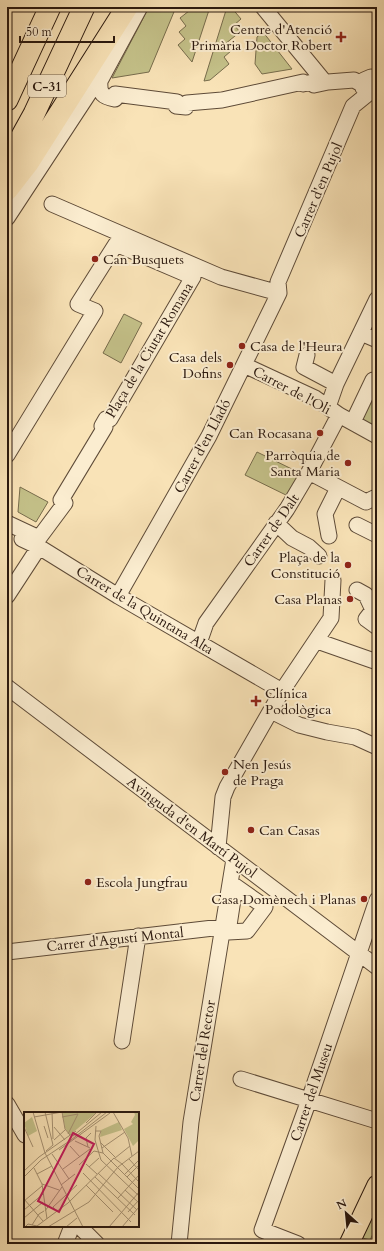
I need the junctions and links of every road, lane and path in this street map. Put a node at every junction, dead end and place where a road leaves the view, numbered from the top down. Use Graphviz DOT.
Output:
graph roads {
  1 [pos="36,7"];
  2 [pos="50,7"];
  3 [pos="84,7"];
  4 [pos="127,7"];
  5 [pos="132,7"];
  6 [pos="140,7"];
  7 [pos="263,7"];
  8 [pos="267,7"];
  9 [pos="328,82"];
  10 [pos="93,87"];
  11 [pos="371,87"];
  12 [pos="7,95"];
  13 [pos="7,100"];
  14 [pos="7,163"];
  15 [pos="7,190"];
  16 [pos="52,204"];
  17 [pos="7,218"];
  18 [pos="279,294"];
  19 [pos="377,299"];
  20 [pos="361,333"];
  21 [pos="377,340"];
  22 [pos="307,355"];
  23 [pos="244,365"];
  24 [pos="373,380"];
  25 [pos="336,384"];
  26 [pos="334,411"];
  27 [pos="353,422"];
  28 [pos="377,436"];
  29 [pos="7,455"];
  30 [pos="309,472"];
  31 [pos="338,488"];
  32 [pos="371,501"];
  33 [pos="7,522"];
  34 [pos="276,523"];
  35 [pos="357,525"];
  36 [pos="7,531"];
  37 [pos="376,535"];
  38 [pos="329,536"];
  39 [pos="39,547"];
  40 [pos="319,556"];
  41 [pos="333,580"];
  42 [pos="357,590"];
  43 [pos="7,596"];
  44 [pos="118,596"];
  45 [pos="377,627"];
  46 [pos="317,641"];
  47 [pos="199,643"];
  48 [pos="377,662"];
  49 [pos="7,687"];
  50 [pos="282,691"];
  51 [pos="271,711"];
  52 [pos="377,747"];
  53 [pos="218,847"];
  54 [pos="234,859"];
  55 [pos="377,900"];
  56 [pos="222,928"];
  57 [pos="138,936"];
  58 [pos="7,952"];
  59 [pos="359,952"];
  60 [pos="377,967"];
  61 [pos="122,1041"];
  62 [pos="242,1079"];
  63 [pos="309,1100"];
  64 [pos="7,1106"];
  65 [pos="377,1121"];
  66 [pos="24,1133"];
  67 [pos="377,1185"];
  68 [pos="72,1227"];
  69 [pos="80,1227"];
  70 [pos="65,1244"];
  71 [pos="97,1244"];
  72 [pos="179,1244"];
  73 [pos="298,1244"];
  74 [pos="349,1244"];
  1 -- 12 [label="highway"];
  2 -- 13 [label="highway, C-31"];
  3 -- 14 [label="highway, C-31"];
  4 -- 15 [label="highway"];
  5 -- 10 [label="street"];
  6 -- 7 [label="street"];
  8 -- 9 [label="street"];
  9 -- 10 [label="street"];
  9 -- 11 [label="street"];
  10 -- 17 [label="street"];
  11 -- 18 [label="street, Carrer d'en Pujol"];
  16 -- 18 [label="street"];
  18 -- 23 [label="street, Carrer d'en Lladó"];
  19 -- 20 [label="street, Carrer de Dalt"];
  20 -- 21 [label="street"];
  20 -- 25 [label="street, Carrer de Dalt"];
  22 -- 25 [label="street"];
  23 -- 26 [label="street, Carrer de l'Oli"];
  23 -- 44 [label="street, Carrer d'en Lladó"];
  24 -- 27 [label="street"];
  25 -- 26 [label="street, Carrer de Dalt"];
  26 -- 27 [label="street, Carrer de l'Oli"];
  26 -- 30 [label="street, Carrer de Dalt"];
  27 -- 28 [label="street, Carrer de l'Oli"];
  29 -- 33 [label="street, Plaça de la Ciutat Romana"];
  30 -- 31 [label="street"];
  30 -- 34 [label="street, Carrer de Dalt"];
  31 -- 32 [label="street"];
  31 -- 38 [label="street"];
  34 -- 40 [label="street"];
  34 -- 47 [label="street, Carrer de Dalt"];
  35 -- 37 [label="street"];
  36 -- 39 [label="street, Carrer de la Quintana Alta"];
  39 -- 43 [label="street"];
  39 -- 44 [label="street, Carrer de la Quintana Alta"];
  41 -- 46 [label="street"];
  42 -- 45 [label="street"];
  44 -- 47 [label="street, Carrer de la Quintana Alta"];
  46 -- 48 [label="street"];
  46 -- 50 [label="street"];
  47 -- 50 [label="street, Carrer de la Quintana Alta"];
  49 -- 53 [label="street, Avinguda d'en Martí Pujol"];
  50 -- 51 [label="street"];
  51 -- 52 [label="street"];
  51 -- 53 [label="street"];
  53 -- 54 [label="street, Avinguda d'en Martí Pujol"];
  54 -- 56 [label="street, Carrer del Rector"];
  54 -- 59 [label="street, Avinguda d'en Martí Pujol"];
  55 -- 59 [label="street, Carrer del Museu"];
  56 -- 57 [label="street, Carrer d'Agustí Montal"];
  56 -- 72 [label="street, Carrer del Rector"];
  57 -- 58 [label="street, Carrer d'Agustí Montal"];
  57 -- 61 [label="street"];
  59 -- 60 [label="street, Avinguda d'en Martí Pujol"];
  59 -- 63 [label="street, Carrer del Museu"];
  62 -- 63 [label="street"];
  63 -- 65 [label="street"];
  63 -- 73 [label="street, Carrer del Museu"];
  64 -- 66 [label="street"];
  67 -- 74 [label="main road"];
  68 -- 70 [label="street"];
  69 -- 71 [label="street"];
}
